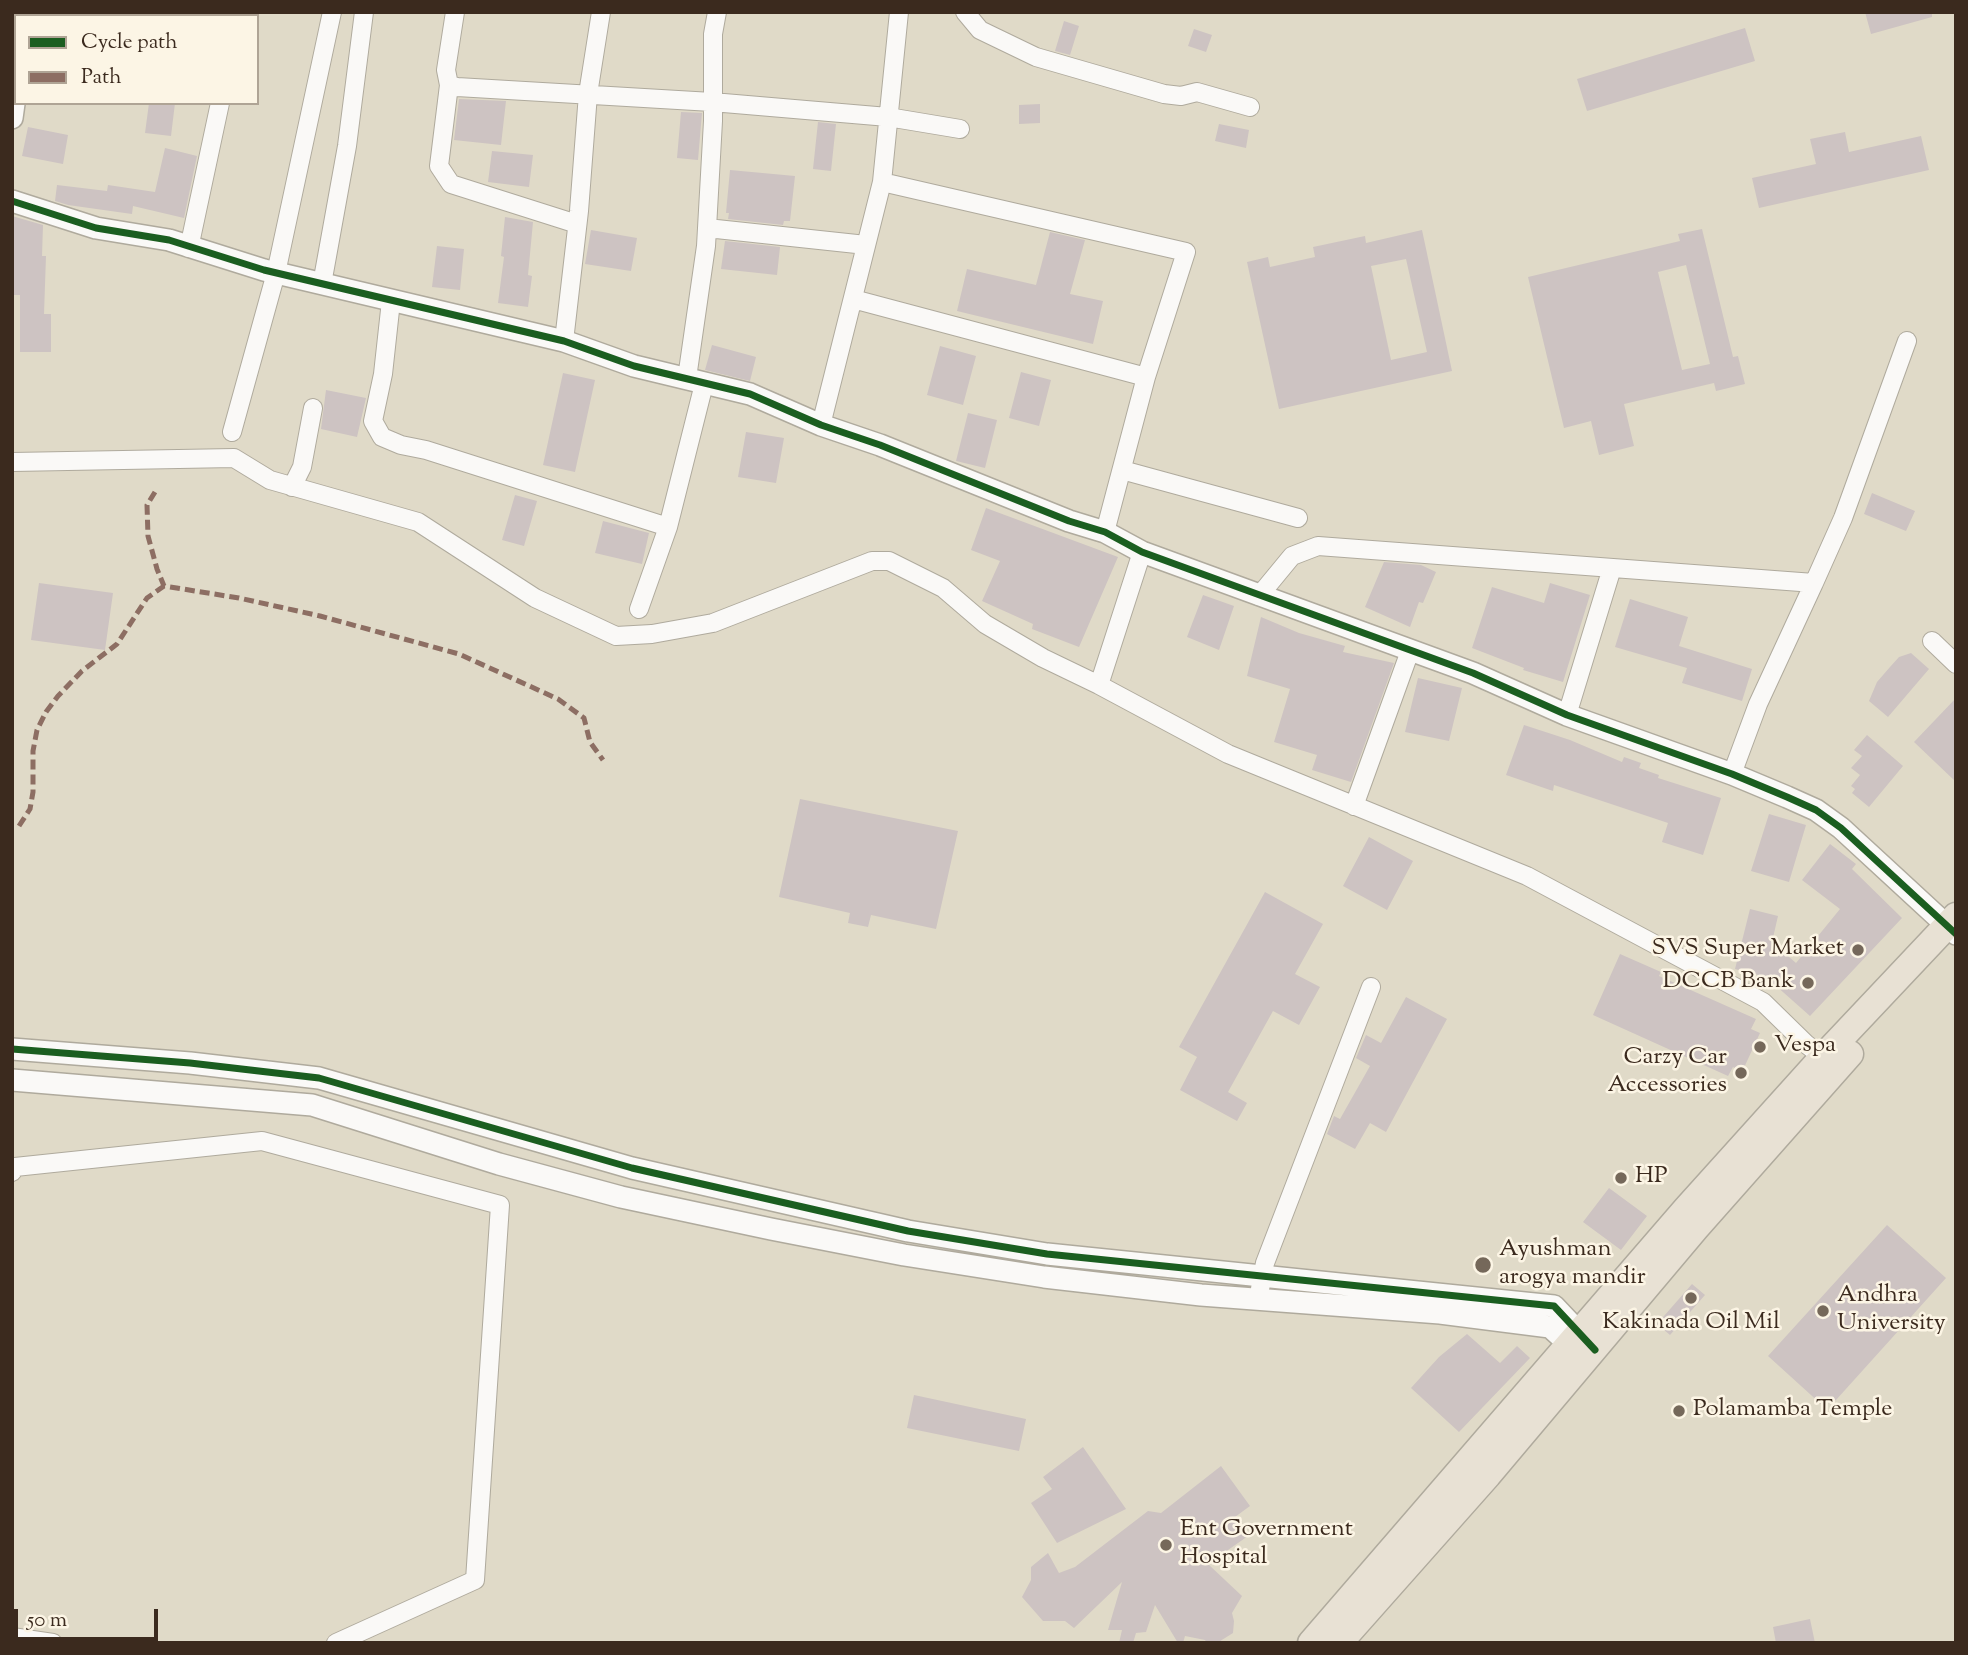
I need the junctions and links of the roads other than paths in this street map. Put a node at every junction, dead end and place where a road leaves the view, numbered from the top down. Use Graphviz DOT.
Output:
graph roads {
  1 [pos="332,12"];
  2 [pos="364,12"];
  3 [pos="455,12"];
  4 [pos="601,12"];
  5 [pos="717,12"];
  6 [pos="899,12"];
  7 [pos="965,12"];
  8 [pos="449,85"];
  9 [pos="588,94"];
  10 [pos="712,102"];
  11 [pos="220,105"];
  12 [pos="1251,107"];
  13 [pos="888,117"];
  14 [pos="960,129"];
  15 [pos="882,182"];
  16 [pos="12,201"];
  17 [pos="577,224"];
  18 [pos="707,228"];
  19 [pos="866,245"];
  20 [pos="190,248"];
  21 [pos="276,273"];
  22 [pos="322,284"];
  23 [pos="853,299"];
  24 [pos="391,300"];
  25 [pos="564,341"];
  26 [pos="1907,341"];
  27 [pos="1146,377"];
  28 [pos="695,381"];
  29 [pos="313,408"];
  30 [pos="821,425"];
  31 [pos="232,432"];
  32 [pos="12,462"];
  33 [pos="1122,470"];
  34 [pos="292,487"];
  35 [pos="1298,518"];
  36 [pos="667,527"];
  37 [pos="1105,532"];
  38 [pos="1142,552"];
  39 [pos="1612,568"];
  40 [pos="1814,583"];
  41 [pos="1259,596"];
  42 [pos="639,609"];
  43 [pos="1932,641"];
  44 [pos="1410,650"];
  45 [pos="1956,664"];
  46 [pos="1099,685"];
  47 [pos="1567,715"];
  48 [pos="1732,774"];
  49 [pos="1354,806"];
  50 [pos="1954,929"];
  51 [pos="1371,987"];
  52 [pos="12,1049"];
  53 [pos="1823,1057"];
  54 [pos="12,1080"];
  55 [pos="12,1172"];
  56 [pos="1262,1277"];
  57 [pos="1259,1299"];
  58 [pos="1442,1304"];
  59 [pos="1583,1347"];
  60 [pos="12,1637"];
  61 [pos="53,1643"];
  62 [pos="336,1643"];
  63 [pos="1311,1643"];
  64 [pos="1339,1643"];
  1 -- 21 [label="street"];
  2 -- 22 [label="street"];
  3 -- 8 [label="street"];
  4 -- 9 [label="street"];
  5 -- 10 [label="street"];
  6 -- 13 [label="street"];
  7 -- 12 [label="street"];
  8 -- 9 [label="street"];
  8 -- 17 [label="street"];
  9 -- 10 [label="street"];
  9 -- 17 [label="street"];
  10 -- 13 [label="street"];
  10 -- 18 [label="street"];
  11 -- 20 [label="street"];
  13 -- 14 [label="street"];
  13 -- 15 [label="street"];
  15 -- 19 [label="street"];
  15 -- 27 [label="street"];
  16 -- 20 [label="street"];
  17 -- 25 [label="street"];
  18 -- 19 [label="street"];
  18 -- 28 [label="street"];
  19 -- 23 [label="street"];
  20 -- 21 [label="street"];
  21 -- 22 [label="street"];
  21 -- 31 [label="street"];
  22 -- 24 [label="street"];
  23 -- 27 [label="street"];
  23 -- 30 [label="street"];
  24 -- 25 [label="street"];
  24 -- 36 [label="street"];
  25 -- 28 [label="street"];
  26 -- 40 [label="street"];
  27 -- 33 [label="street"];
  28 -- 30 [label="street"];
  28 -- 36 [label="street"];
  29 -- 34 [label="street"];
  30 -- 37 [label="street"];
  32 -- 34 [label="street"];
  33 -- 35 [label="street"];
  33 -- 37 [label="street"];
  34 -- 46 [label="street"];
  36 -- 42 [label="street"];
  37 -- 38 [label="street"];
  38 -- 41 [label="street"];
  38 -- 46 [label="street"];
  39 -- 40 [label="street"];
  39 -- 41 [label="street"];
  39 -- 47 [label="street"];
  40 -- 48 [label="street"];
  41 -- 44 [label="street"];
  43 -- 45 [label="street"];
  44 -- 47 [label="street"];
  44 -- 49 [label="street"];
  46 -- 49 [label="street"];
  47 -- 48 [label="street"];
  48 -- 50 [label="street"];
  49 -- 53 [label="street"];
  50 -- 53 [label="main road"];
  50 -- 59 [label="main road"];
  51 -- 56 [label="street"];
  52 -- 56 [label="street"];
  53 -- 59 [label="main road"];
  54 -- 57 [label="street"];
  55 -- 62 [label="street"];
  56 -- 57 [label="street"];
  56 -- 58 [label="street"];
  57 -- 58 [label="street"];
  58 -- 59 [label="street"];
  59 -- 63 [label="main road"];
  59 -- 64 [label="main road"];
  60 -- 61 [label="street"];
}
